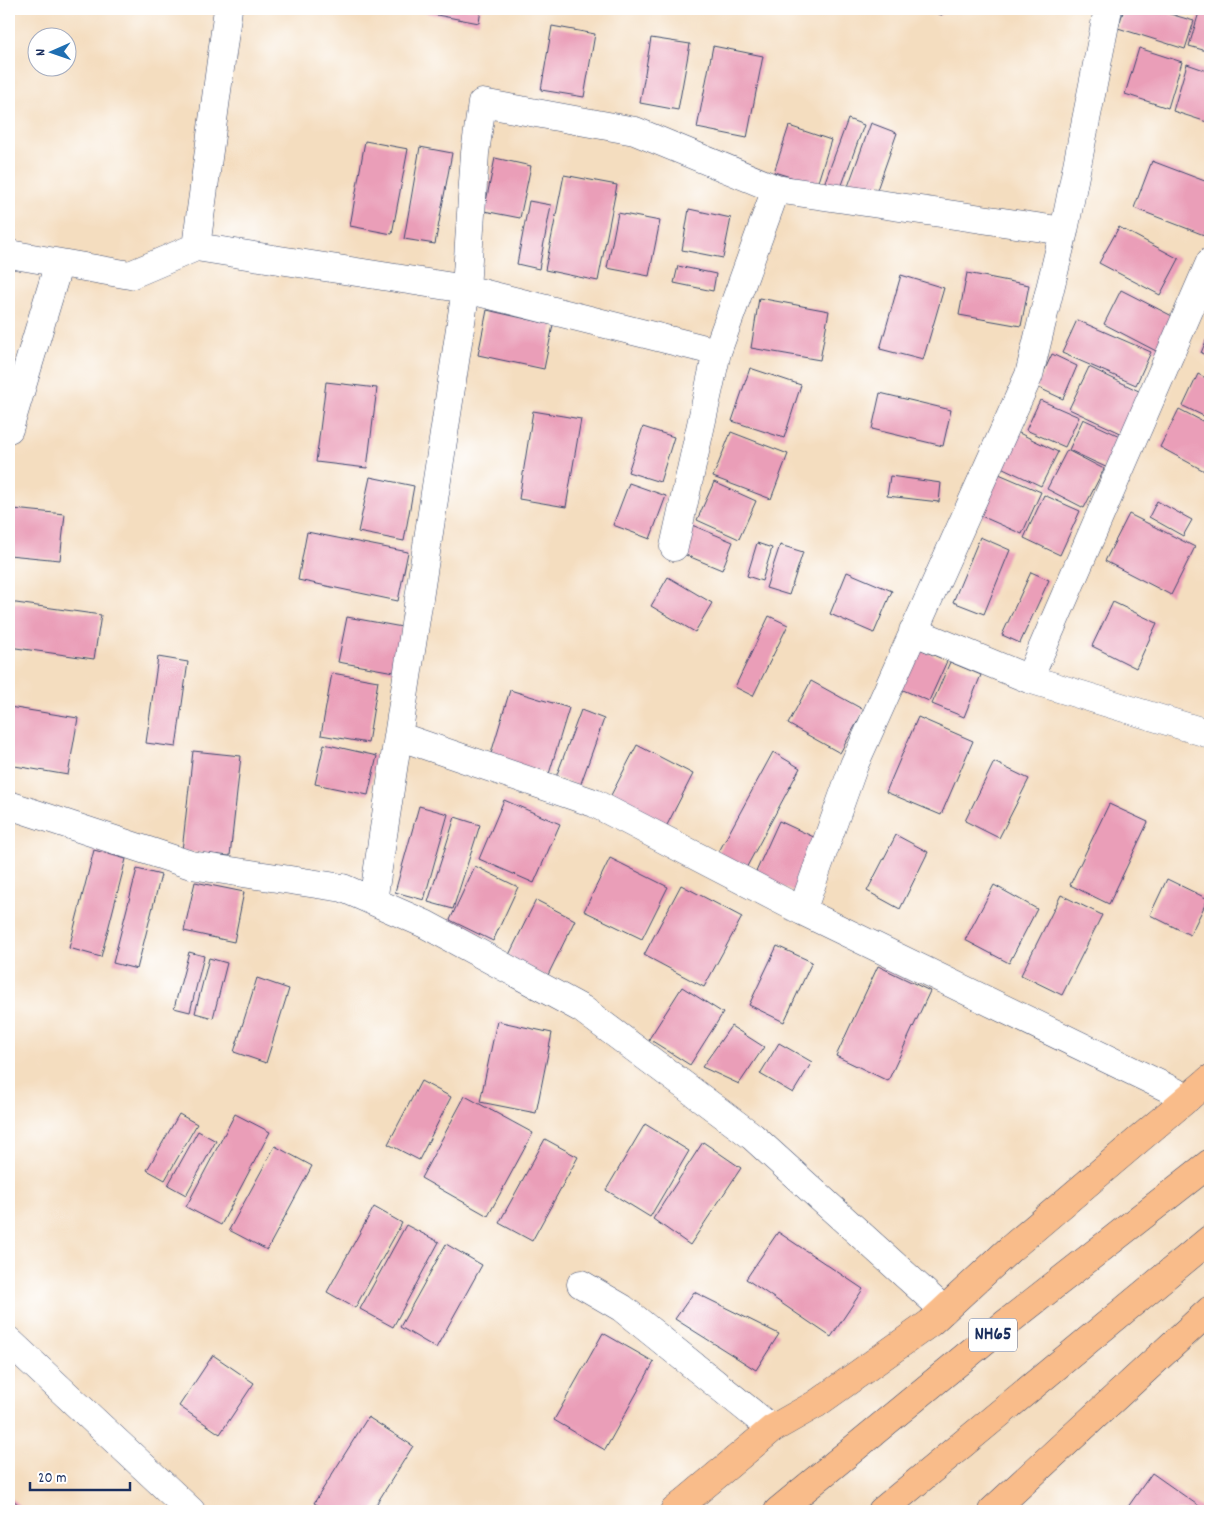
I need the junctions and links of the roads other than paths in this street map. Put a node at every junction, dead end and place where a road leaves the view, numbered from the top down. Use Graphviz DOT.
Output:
graph roads {
  1 [pos="228,9"];
  2 [pos="1108,9"];
  3 [pos="776,189"];
  4 [pos="1064,231"];
  5 [pos="196,247"];
  6 [pos="9,254"];
  7 [pos="1210,262"];
  8 [pos="60,263"];
  9 [pos="466,289"];
  10 [pos="717,352"];
  11 [pos="9,429"];
  12 [pos="674,547"];
  13 [pos="913,631"];
  14 [pos="1029,679"];
  15 [pos="1210,734"];
  16 [pos="398,736"];
  17 [pos="9,805"];
  18 [pos="373,901"];
  19 [pos="802,911"];
  20 [pos="1210,1079"];
  21 [pos="1188,1098"];
  22 [pos="1210,1163"];
  23 [pos="1210,1239"];
  24 [pos="581,1284"];
  25 [pos="944,1310"];
  26 [pos="1210,1310"];
  27 [pos="9,1341"];
  28 [pos="772,1429"];
  29 [pos="191,1511"];
  30 [pos="674,1511"];
  31 [pos="778,1511"];
  32 [pos="882,1511"];
  33 [pos="992,1511"];
  1 -- 5 [label="street"];
  2 -- 4 [label="street"];
  3 -- 4 [label="street"];
  3 -- 9 [label="street"];
  3 -- 10 [label="street"];
  4 -- 13 [label="street"];
  5 -- 8 [label="street"];
  5 -- 9 [label="street"];
  6 -- 8 [label="street"];
  7 -- 14 [label="street"];
  8 -- 11 [label="street"];
  9 -- 10 [label="street"];
  9 -- 16 [label="street"];
  10 -- 12 [label="street"];
  13 -- 14 [label="street"];
  13 -- 19 [label="street"];
  14 -- 15 [label="street"];
  16 -- 18 [label="street"];
  16 -- 19 [label="street"];
  17 -- 18 [label="street"];
  18 -- 25 [label="street"];
  19 -- 21 [label="street"];
  20 -- 21 [label="main road"];
  21 -- 25 [label="main road"];
  22 -- 31 [label="main road, NH65"];
  23 -- 32 [label="main road"];
  24 -- 28 [label="street"];
  25 -- 28 [label="main road"];
  26 -- 33 [label="main road"];
  27 -- 29 [label="street"];
  28 -- 30 [label="main road"];
}
